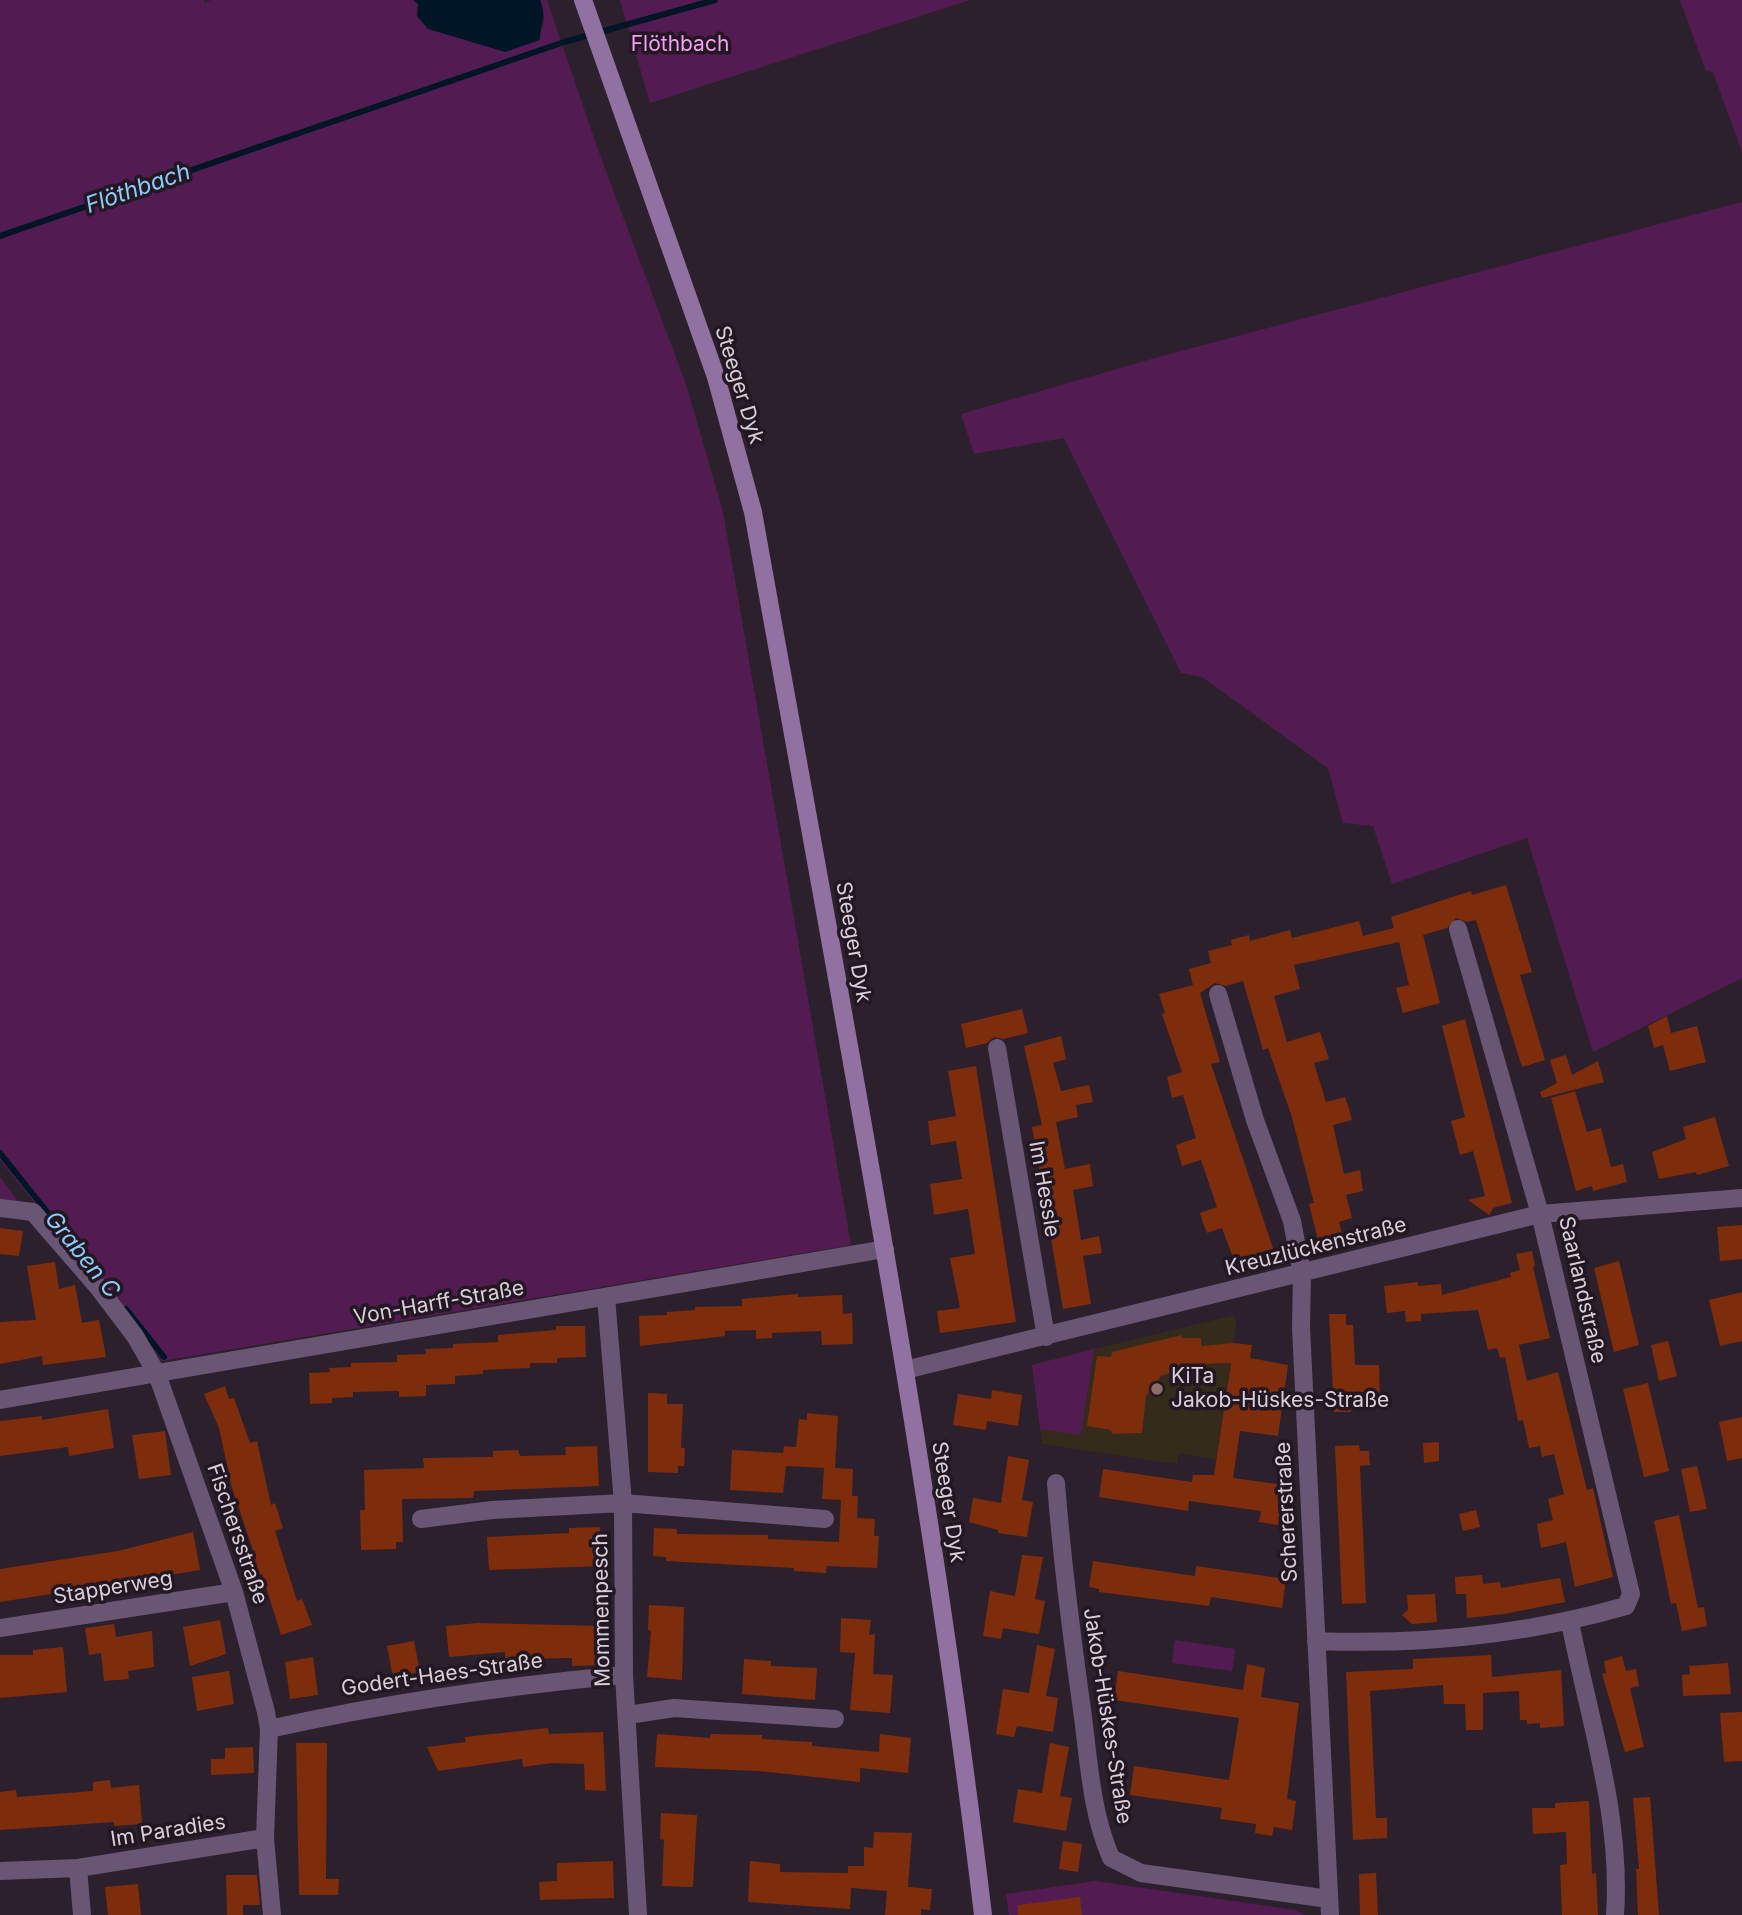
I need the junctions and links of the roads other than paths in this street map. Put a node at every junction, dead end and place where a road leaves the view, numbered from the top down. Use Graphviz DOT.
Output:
graph roads {
  1 [pos="583,0"];
  2 [pos="1458,929"];
  3 [pos="1218,994"];
  4 [pos="997,1048"];
  5 [pos="1742,1198"];
  6 [pos="0,1208"];
  7 [pos="1541,1214"];
  8 [pos="885,1249"];
  9 [pos="1302,1274"];
  10 [pos="606,1297"];
  11 [pos="1046,1337"];
  12 [pos="905,1370"];
  13 [pos="157,1374"];
  14 [pos="0,1400"];
  15 [pos="1056,1483"];
  16 [pos="623,1503"];
  17 [pos="421,1519"];
  18 [pos="825,1519"];
  19 [pos="234,1592"];
  20 [pos="1570,1622"];
  21 [pos="0,1628"];
  22 [pos="1317,1641"];
  23 [pos="624,1675"];
  24 [pos="628,1715"];
  25 [pos="835,1719"];
  26 [pos="269,1729"];
  27 [pos="265,1838"];
  28 [pos="78,1868"];
  29 [pos="0,1871"];
  30 [pos="1330,1907"];
  31 [pos="82,1915"];
  32 [pos="272,1915"];
  33 [pos="638,1915"];
  34 [pos="983,1915"];
  35 [pos="1615,1915"];
  1 -- 8 [label="street, Steeger Dyk"];
  2 -- 7 [label="street, Saarlandstraße"];
  3 -- 9 [label="street, Schererstraße"];
  4 -- 11 [label="street, Im Hessle"];
  5 -- 7 [label="street, Kreuzlückenstraße"];
  6 -- 13 [label="street, Fischersstraße"];
  7 -- 9 [label="street, Kreuzlückenstraße"];
  7 -- 20 [label="street, Saarlandstraße"];
  8 -- 10 [label="street, Von-Harff-Straße"];
  8 -- 12 [label="street, Steeger Dyk"];
  9 -- 11 [label="street, Kreuzlückenstraße"];
  9 -- 22 [label="street, Schererstraße"];
  10 -- 13 [label="street, Von-Harff-Straße"];
  10 -- 16 [label="street, Mommenpesch"];
  11 -- 12 [label="street, Kreuzlückenstraße"];
  12 -- 34 [label="street, Steeger Dyk"];
  13 -- 14 [label="street, Von-Harff-Straße"];
  13 -- 19 [label="street, Fischersstraße"];
  15 -- 30 [label="street, Jakob-Hüskes-Straße"];
  16 -- 17 [label="street, Mommenpesch"];
  16 -- 18 [label="street, Mommenpesch"];
  16 -- 23 [label="street, Mommenpesch"];
  19 -- 21 [label="street, Stapperweg"];
  19 -- 26 [label="street, Fischersstraße"];
  20 -- 22 [label="street, Saarlandstraße"];
  20 -- 35 [label="street"];
  22 -- 30 [label="street, Schererstraße"];
  23 -- 24 [label="street, Mommenpesch"];
  23 -- 26 [label="street, Godert-Haes-Straße"];
  24 -- 25 [label="street, Mommenpesch"];
  24 -- 33 [label="street, Mommenpesch"];
  26 -- 27 [label="street, Fischersstraße"];
  27 -- 28 [label="street, Im Paradies"];
  27 -- 32 [label="street, Fischersstraße"];
  28 -- 29 [label="street, Im Paradies"];
  28 -- 31 [label="street"];
}
